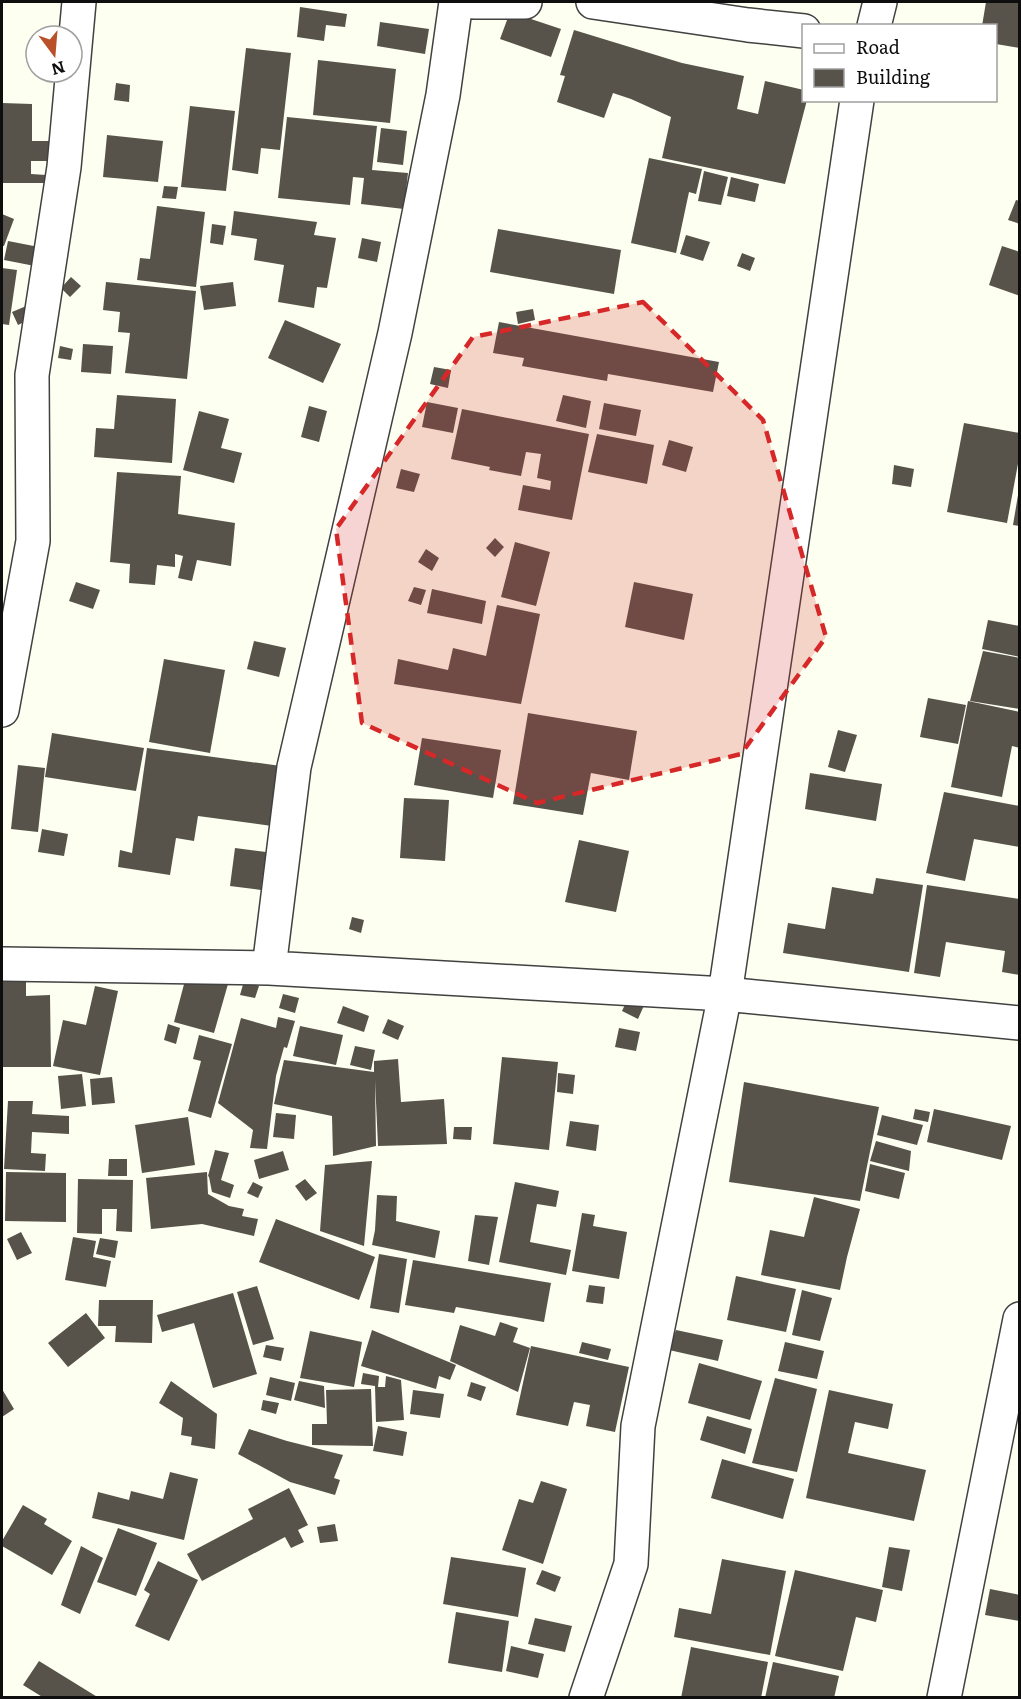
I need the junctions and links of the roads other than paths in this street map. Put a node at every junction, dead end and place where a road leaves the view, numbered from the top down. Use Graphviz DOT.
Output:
graph roads {
  1 [pos="79,2"];
  2 [pos="456,2"];
  3 [pos="474,2"];
  4 [pos="525,2"];
  5 [pos="593,2"];
  6 [pos="880,2"];
  7 [pos="874,24"];
  8 [pos="802,32"];
  9 [pos="857,102"];
  10 [pos="2,710"];
  11 [pos="2,964"];
  12 [pos="269,968"];
  13 [pos="725,994"];
  14 [pos="1020,1023"];
  15 [pos="1020,1319"];
  16 [pos="586,1698"];
  17 [pos="944,1698"];
  1 -- 10 [label="street"];
  2 -- 12 [label="street"];
  3 -- 4 [label="street"];
  5 -- 8 [label="street"];
  6 -- 7 [label="street"];
  9 -- 13 [label="street"];
  11 -- 12 [label="street"];
  12 -- 13 [label="street"];
  13 -- 14 [label="street"];
  13 -- 16 [label="street"];
  15 -- 17 [label="street"];
}
